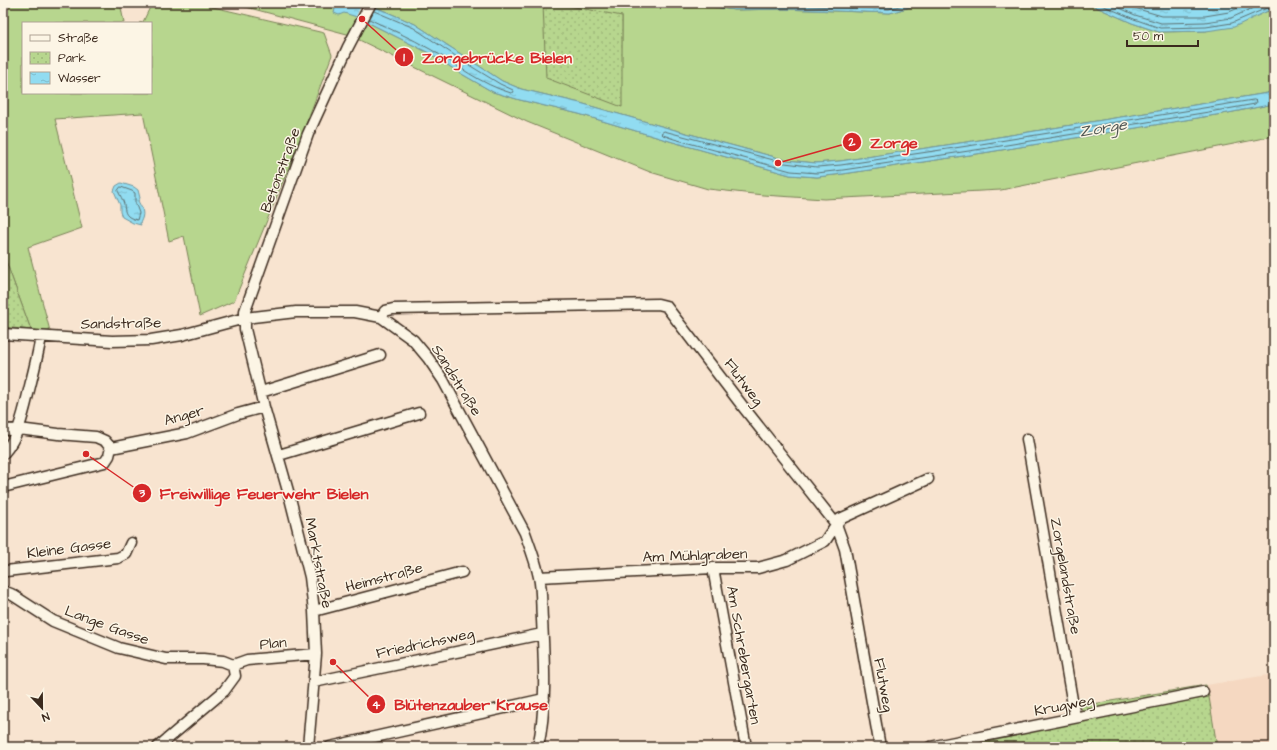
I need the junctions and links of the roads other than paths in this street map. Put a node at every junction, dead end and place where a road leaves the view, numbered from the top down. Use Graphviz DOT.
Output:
graph roads {
  1 [pos="371,3"];
  2 [pos="381,317"];
  3 [pos="244,318"];
  4 [pos="3,334"];
  5 [pos="41,337"];
  6 [pos="380,355"];
  7 [pos="261,392"];
  8 [pos="264,407"];
  9 [pos="419,413"];
  10 [pos="3,430"];
  11 [pos="18,430"];
  12 [pos="1027,439"];
  13 [pos="111,448"];
  14 [pos="3,454"];
  15 [pos="279,455"];
  16 [pos="928,479"];
  17 [pos="3,487"];
  18 [pos="836,524"];
  19 [pos="131,543"];
  20 [pos="713,568"];
  21 [pos="3,572"];
  22 [pos="462,572"];
  23 [pos="539,577"];
  24 [pos="3,591"];
  25 [pos="314,611"];
  26 [pos="542,634"];
  27 [pos="316,654"];
  28 [pos="233,665"];
  29 [pos="314,682"];
  30 [pos="1203,692"];
  31 [pos="544,698"];
  32 [pos="1075,717"];
  33 [pos="158,747"];
  34 [pos="308,747"];
  35 [pos="330,747"];
  36 [pos="538,747"];
  37 [pos="746,747"];
  38 [pos="880,747"];
  39 [pos="930,747"];
  1 -- 3 [label="street, Betonstraße"];
  2 -- 3 [label="street, Sandstraße"];
  2 -- 18 [label="street, Flutweg"];
  2 -- 23 [label="street, Sandstraße"];
  3 -- 5 [label="street, Sandstraße"];
  3 -- 7 [label="street, Marktstraße"];
  4 -- 5 [label="street, Sandstraße"];
  5 -- 11 [label="street"];
  6 -- 7 [label="street"];
  7 -- 8 [label="street, Marktstraße"];
  8 -- 13 [label="street, Anger"];
  8 -- 15 [label="street, Marktstraße"];
  9 -- 15 [label="street"];
  10 -- 11 [label="street"];
  11 -- 13 [label="street"];
  11 -- 14 [label="street"];
  12 -- 32 [label="street, Zorgelandstraße"];
  13 -- 17 [label="street"];
  15 -- 25 [label="street, Marktstraße"];
  16 -- 18 [label="street"];
  18 -- 20 [label="street, Am Mühlgraben"];
  18 -- 38 [label="street, Flutweg"];
  19 -- 21 [label="street, Kleine Gasse"];
  20 -- 23 [label="street, Am Mühlgraben"];
  20 -- 37 [label="street, Am Schrebergarten"];
  22 -- 25 [label="street, Heimstraße"];
  23 -- 26 [label="street, Sandstraße"];
  24 -- 28 [label="street, Lange Gasse"];
  25 -- 27 [label="street, Marktstraße"];
  26 -- 29 [label="street, Friedrichsweg"];
  26 -- 31 [label="street, Sandstraße"];
  27 -- 28 [label="street, Plan"];
  27 -- 29 [label="street, Marktstraße"];
  28 -- 33 [label="street"];
  29 -- 34 [label="street, Marktstraße"];
  30 -- 32 [label="street, Krugweg"];
  31 -- 35 [label="street"];
  31 -- 36 [label="street, Sandstraße"];
  32 -- 39 [label="street, Krugweg"];
}
